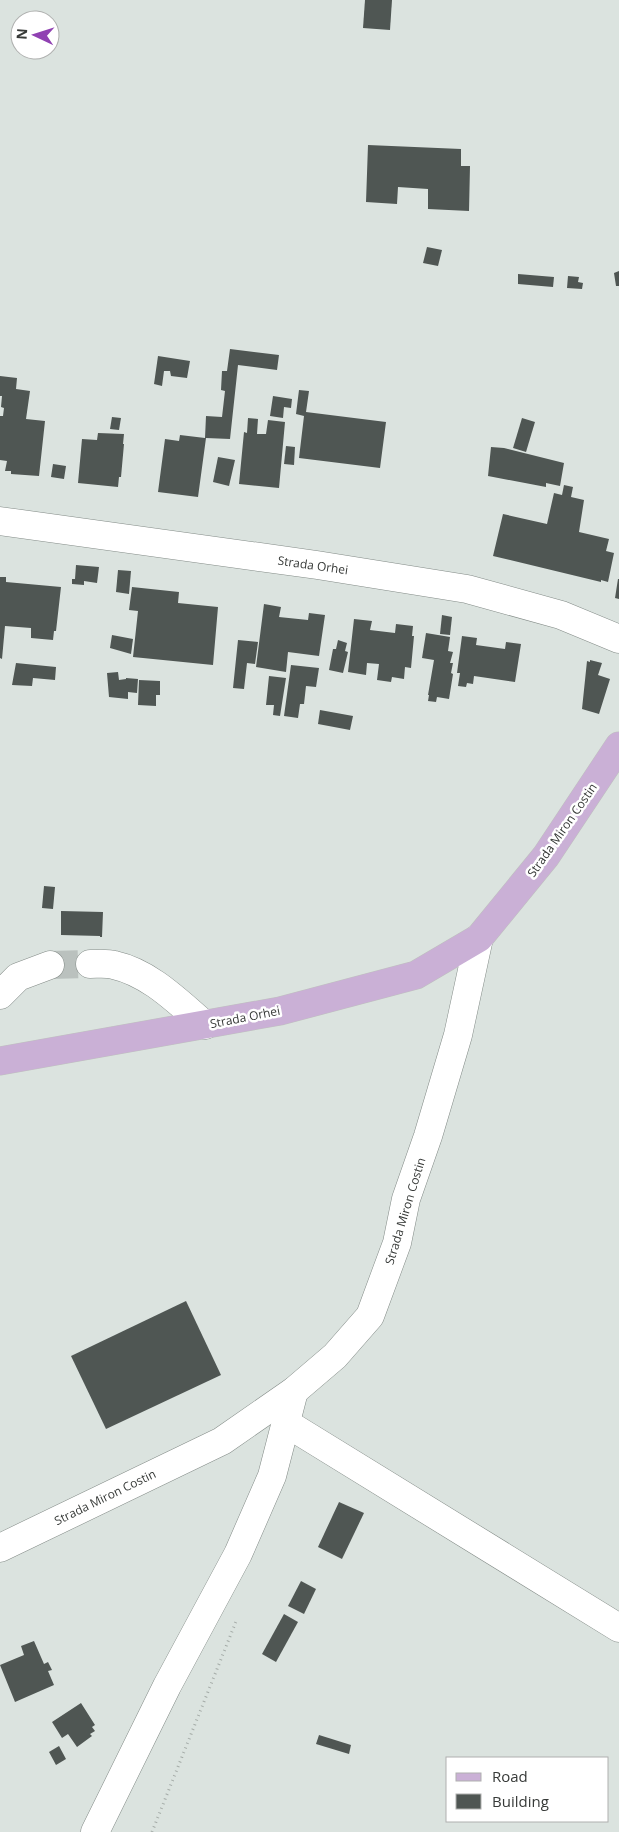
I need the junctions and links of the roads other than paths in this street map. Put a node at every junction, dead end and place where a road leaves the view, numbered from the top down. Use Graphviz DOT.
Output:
graph roads {
  1 [pos="0,521"];
  2 [pos="619,639"];
  3 [pos="619,746"];
  4 [pos="479,938"];
  5 [pos="90,964"];
  6 [pos="50,965"];
  7 [pos="0,995"];
  8 [pos="205,1025"];
  9 [pos="0,1061"];
  10 [pos="294,1391"];
  11 [pos="286,1423"];
  12 [pos="0,1548"];
  13 [pos="619,1628"];
  14 [pos="95,1832"];
  1 -- 2 [label="street, Strada Orhei"];
  3 -- 4 [label="main road, Strada Miron Costin"];
  4 -- 8 [label="main road, Strada Orhei"];
  4 -- 10 [label="street, Strada Miron Costin"];
  5 -- 8 [label="street"];
  6 -- 7 [label="street"];
  8 -- 9 [label="main road, Strada Orhei"];
  10 -- 11 [label="street"];
  10 -- 12 [label="street, Strada Miron Costin"];
  11 -- 13 [label="street"];
  11 -- 14 [label="street"];
}
